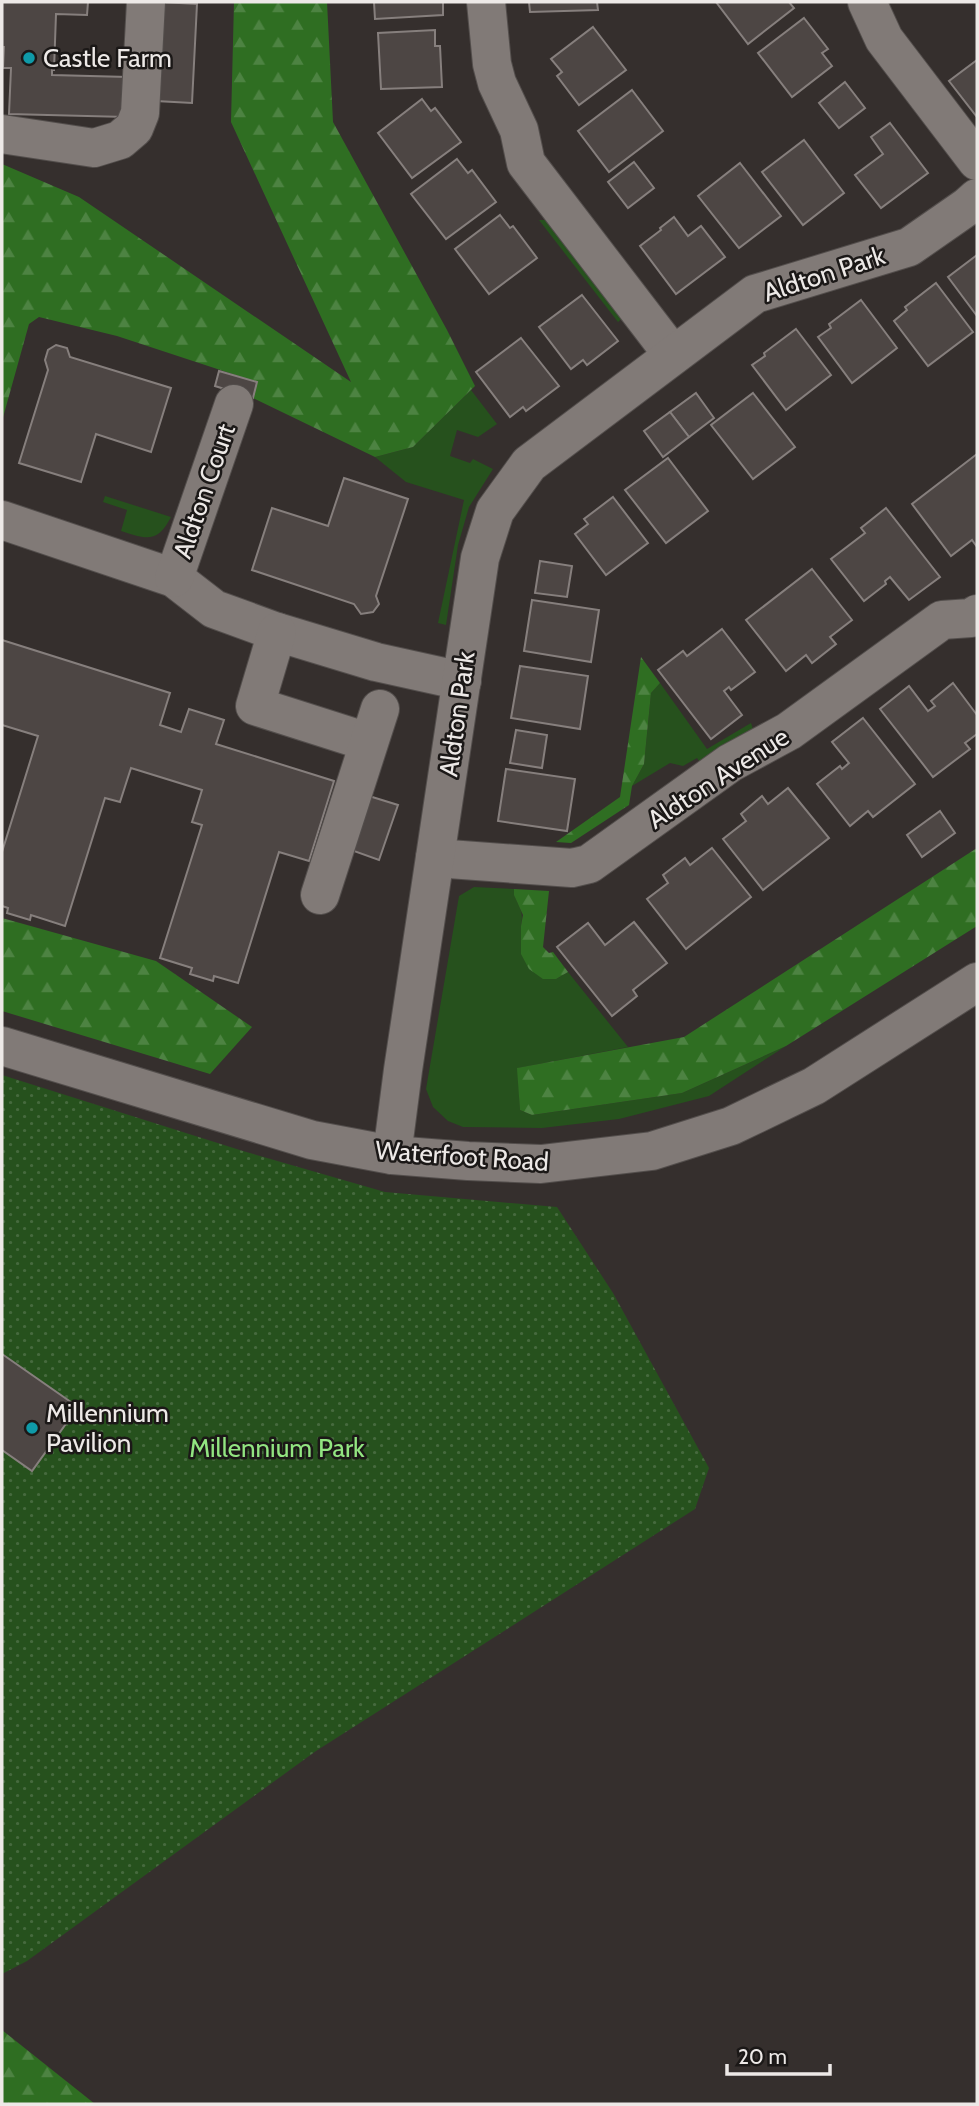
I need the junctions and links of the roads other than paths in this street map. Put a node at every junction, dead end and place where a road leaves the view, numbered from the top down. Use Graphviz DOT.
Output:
graph roads {
  1 [pos="146,2"];
  2 [pos="486,2"];
  3 [pos="867,2"];
  4 [pos="2,134"];
  5 [pos="977,161"];
  6 [pos="977,198"];
  7 [pos="673,355"];
  8 [pos="233,404"];
  9 [pos="2,520"];
  10 [pos="174,578"];
  11 [pos="977,614"];
  12 [pos="276,632"];
  13 [pos="462,681"];
  14 [pos="435,858"];
  15 [pos="320,895"];
  16 [pos="977,982"];
  17 [pos="2,1046"];
  18 [pos="392,1155"];
  1 -- 4 [label="street"];
  2 -- 7 [label="street"];
  3 -- 5 [label="street"];
  6 -- 7 [label="street, Aldton Park"];
  7 -- 13 [label="street, Aldton Park"];
  8 -- 10 [label="street, Aldton Court"];
  9 -- 10 [label="street, Aldton Court"];
  10 -- 12 [label="street, Aldton Court"];
  11 -- 14 [label="street, Aldton Avenue"];
  12 -- 13 [label="street, Aldton Court"];
  12 -- 15 [label="street"];
  13 -- 14 [label="street, Aldton Park"];
  14 -- 18 [label="street, Aldton Park"];
  16 -- 18 [label="street, Waterfoot Road"];
  17 -- 18 [label="street, Waterfoot Road"];
}
